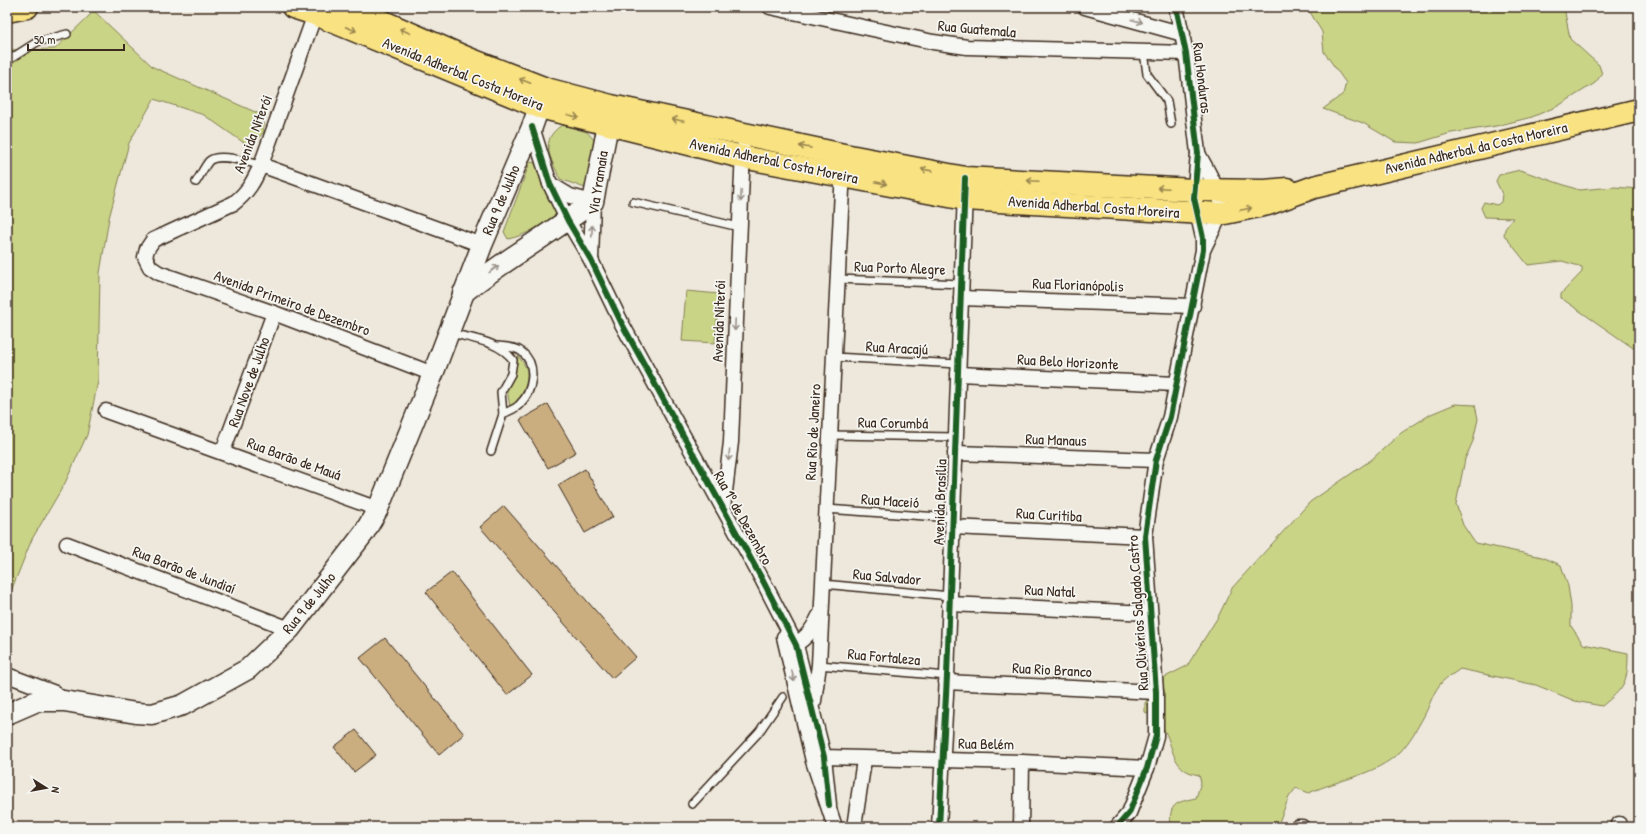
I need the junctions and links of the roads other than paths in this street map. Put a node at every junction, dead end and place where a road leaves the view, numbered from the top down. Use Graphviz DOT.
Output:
graph roads {
  1 [pos="27,7"];
  2 [pos="293,7"];
  3 [pos="350,7"];
  4 [pos="770,7"];
  5 [pos="1086,7"];
  6 [pos="1176,7"];
  7 [pos="7,11"];
  8 [pos="315,14"];
  9 [pos="67,34"];
  10 [pos="1183,34"];
  11 [pos="1144,52"];
  12 [pos="1186,53"];
  13 [pos="7,61"];
  14 [pos="539,108"];
  15 [pos="1639,110"];
  16 [pos="609,115"];
  17 [pos="1171,124"];
  18 [pos="744,135"];
  19 [pos="1198,153"];
  20 [pos="844,155"];
  21 [pos="742,157"];
  22 [pos="261,165"];
  23 [pos="842,176"];
  24 [pos="965,178"];
  25 [pos="196,182"];
  26 [pos="550,184"];
  27 [pos="1314,187"];
  28 [pos="1194,190"];
  29 [pos="1216,190"];
  30 [pos="965,199"];
  31 [pos="593,202"];
  32 [pos="633,202"];
  33 [pos="1196,214"];
  34 [pos="1220,214"];
  35 [pos="568,221"];
  36 [pos="740,227"];
  37 [pos="482,245"];
  38 [pos="524,250"];
  39 [pos="1203,250"];
  40 [pos="146,257"];
  41 [pos="591,260"];
  42 [pos="838,279"];
  43 [pos="961,291"];
  44 [pos="463,293"];
  45 [pos="1193,306"];
  46 [pos="274,313"];
  47 [pos="449,332"];
  48 [pos="496,346"];
  49 [pos="834,357"];
  50 [pos="958,369"];
  51 [pos="433,374"];
  52 [pos="1176,384"];
  53 [pos="106,411"];
  54 [pos="502,414"];
  55 [pos="830,435"];
  56 [pos="956,437"];
  57 [pos="223,451"];
  58 [pos="491,451"];
  59 [pos="955,453"];
  60 [pos="1156,460"];
  61 [pos="378,508"];
  62 [pos="723,508"];
  63 [pos="826,509"];
  64 [pos="952,523"];
  65 [pos="1144,536"];
  66 [pos="67,544"];
  67 [pos="822,584"];
  68 [pos="950,600"];
  69 [pos="821,612"];
  70 [pos="1149,613"];
  71 [pos="290,629"];
  72 [pos="795,644"];
  73 [pos="820,659"];
  74 [pos="7,675"];
  75 [pos="947,679"];
  76 [pos="1156,692"];
  77 [pos="783,697"];
  78 [pos="64,701"];
  79 [pos="812,710"];
  80 [pos="7,714"];
  81 [pos="805,724"];
  82 [pos="824,758"];
  83 [pos="864,760"];
  84 [pos="941,761"];
  85 [pos="1022,762"];
  86 [pos="1147,768"];
  87 [pos="692,804"];
  88 [pos="829,805"];
  89 [pos="835,827"];
  90 [pos="854,827"];
  91 [pos="939,827"];
  92 [pos="1021,827"];
  93 [pos="1117,827"];
  94 [pos="1298,827"];
  95 [pos="1302,827"];
  1 -- 7 [label="main road"];
  2 -- 8 [label="main road, Avenida Adherbal Costa Moreira"];
  14 -- 3 [label="main road, Avenida Adherbal Costa Moreira, one-way"];
  4 -- 11 [label="street, Rua Guatemala"];
  5 -- 10 [label="street, one-way"];
  6 -- 10 [label="street, Rua Honduras"];
  8 -- 14 [label="main road, Avenida Adherbal Costa Moreira, one-way"];
  8 -- 22 [label="street, Avenida Niterói"];
  9 -- 13 [label="lane"];
  10 -- 12 [label="street, Rua Honduras"];
  11 -- 12 [label="street, Rua Guatemala"];
  11 -- 17 [label="lane"];
  12 -- 19 [label="street, Rua Honduras"];
  14 -- 16 [label="main road, Avenida Adherbal Costa Moreira"];
  14 -- 26 [label="street, Rua 1º de Dezembro"];
  14 -- 37 [label="main road, Rua 9 de Julho"];
  15 -- 27 [label="main road, Avenida Adherbal da Costa Moreira"];
  18 -- 16 [label="main road, Avenida Adherbal Costa Moreira, one-way"];
  16 -- 21 [label="main road, Avenida Adherbal Costa Moreira"];
  16 -- 31 [label="main road, Via Yramaia"];
  20 -- 18 [label="main road, Avenida Adherbal Costa Moreira, one-way"];
  18 -- 21 [label="street, Avenida Niterói"];
  19 -- 28 [label="street"];
  19 -- 29 [label="street"];
  20 -- 23 [label="street, Rua Rio de Janeiro"];
  24 -- 20 [label="main road, Avenida Adherbal Costa Moreira, one-way"];
  21 -- 23 [label="main road, Avenida Adherbal Costa Moreira"];
  21 -- 36 [label="street, Avenida Niterói, one-way"];
  22 -- 25 [label="lane"];
  22 -- 37 [label="street"];
  22 -- 40 [label="street, Avenida Niterói"];
  23 -- 30 [label="main road, Avenida Adherbal Costa Moreira, one-way"];
  23 -- 42 [label="street, Rua Rio de Janeiro"];
  28 -- 24 [label="main road, Avenida Adherbal Costa Moreira, one-way"];
  24 -- 30 [label="street, Avenida Brasília"];
  26 -- 31 [label="street"];
  26 -- 35 [label="street, Rua 1º de Dezembro"];
  27 -- 29 [label="main road, Avenida Adherbal Costa Moreira"];
  34 -- 27 [label="main road, Avenida Adherbal Costa Moreira, one-way"];
  28 -- 29 [label="main road, Avenida Adherbal Costa Moreira"];
  28 -- 33 [label="street"];
  29 -- 34 [label="street"];
  30 -- 33 [label="main road, Avenida Adherbal Costa Moreira"];
  30 -- 43 [label="street, Avenida Brasília"];
  31 -- 35 [label="main road"];
  41 -- 31 [label="street, Via Yramaia, one-way"];
  32 -- 36 [label="lane"];
  33 -- 34 [label="main road, Avenida Adherbal Costa Moreira"];
  33 -- 39 [label="street"];
  34 -- 39 [label="street"];
  35 -- 38 [label="main road"];
  35 -- 41 [label="street, Rua 1º de Dezembro"];
  36 -- 62 [label="street, Avenida Niterói, one-way"];
  37 -- 38 [label="main road"];
  37 -- 44 [label="main road, Rua 9 de Julho"];
  44 -- 38 [label="main road, one-way"];
  39 -- 45 [label="street, Rua Olivérios Salgado Castro"];
  40 -- 46 [label="street, Avenida Primeiro de Dezembro"];
  41 -- 62 [label="street, Rua 1º de Dezembro"];
  42 -- 43 [label="lane, Rua Porto Alegre"];
  42 -- 49 [label="street, Rua Rio de Janeiro"];
  43 -- 45 [label="street, Rua Florianópolis"];
  43 -- 50 [label="street, Avenida Brasília"];
  44 -- 47 [label="main road, Rua 9 de Julho"];
  45 -- 52 [label="street, Rua Olivérios Salgado Castro"];
  46 -- 51 [label="street, Avenida Primeiro de Dezembro"];
  46 -- 57 [label="street, Rua Nove de Julho"];
  47 -- 48 [label="lane"];
  47 -- 51 [label="main road, Rua 9 de Julho"];
  48 -- 54 [label="lane"];
  48 -- 54 [label="lane"];
  49 -- 50 [label="lane, Rua Aracajú"];
  49 -- 55 [label="street, Rua Rio de Janeiro"];
  50 -- 52 [label="street, Rua Belo Horizonte"];
  50 -- 56 [label="street, Avenida Brasília"];
  51 -- 61 [label="main road, Rua 9 de Julho"];
  52 -- 60 [label="street, Rua Olivérios Salgado Castro"];
  53 -- 57 [label="street, Rua Barão de Mauá"];
  54 -- 58 [label="lane"];
  55 -- 56 [label="lane, Rua Corumbá"];
  55 -- 63 [label="street, Rua Rio de Janeiro"];
  56 -- 59 [label="street, Avenida Brasília"];
  57 -- 61 [label="street, Rua Barão de Mauá"];
  59 -- 60 [label="street, Rua Manaus"];
  59 -- 64 [label="street, Avenida Brasília"];
  60 -- 65 [label="street, Rua Olivérios Salgado Castro"];
  61 -- 71 [label="main road, Rua 9 de Julho"];
  62 -- 72 [label="street, Rua 1º de Dezembro"];
  63 -- 64 [label="lane, Rua Maceió"];
  63 -- 67 [label="street, Rua Rio de Janeiro"];
  64 -- 65 [label="street, Rua Curitiba"];
  64 -- 68 [label="street, Avenida Brasília"];
  65 -- 70 [label="street, Rua Olivérios Salgado Castro"];
  66 -- 71 [label="street, Rua Barão de Jundiaí"];
  67 -- 68 [label="lane, Rua Salvador"];
  67 -- 69 [label="street, Rua Rio de Janeiro"];
  68 -- 70 [label="street, Rua Natal"];
  68 -- 75 [label="street, Avenida Brasília"];
  69 -- 72 [label="street"];
  69 -- 73 [label="street, Rua Rio de Janeiro"];
  70 -- 76 [label="street, Rua Olivérios Salgado Castro"];
  71 -- 78 [label="main road, Rua 9 de Julho"];
  72 -- 73 [label="street"];
  72 -- 79 [label="street, Rua 1º de Dezembro"];
  72 -- 81 [label="street, Rua 1º de Dezembro, one-way"];
  73 -- 75 [label="lane, Rua Fortaleza"];
  73 -- 79 [label="street, Rua Rio de Janeiro"];
  74 -- 78 [label="street, Rua 9 de Julho"];
  75 -- 76 [label="street, Rua Rio Branco"];
  75 -- 84 [label="street, Avenida Brasília"];
  76 -- 86 [label="street, Rua Olivérios Salgado Castro"];
  77 -- 87 [label="lane"];
  78 -- 80 [label="main road"];
  79 -- 82 [label="street, Rua 1º de Dezembro"];
  81 -- 82 [label="street"];
  81 -- 88 [label="street, Rua 1º de Dezembro"];
  82 -- 83 [label="street, Rua Belém"];
  82 -- 88 [label="street, Rua 1º de Dezembro"];
  83 -- 84 [label="street, Rua Belém"];
  83 -- 90 [label="street"];
  84 -- 85 [label="street, Rua Belém"];
  84 -- 91 [label="street, Avenida Brasília"];
  85 -- 86 [label="street, Rua Belém"];
  85 -- 92 [label="street"];
  86 -- 93 [label="street, Rua Olivérios Salgado Castro"];
  88 -- 89 [label="street, Rua 1º de Dezembro"];
  94 -- 95 [label="street"];
}
